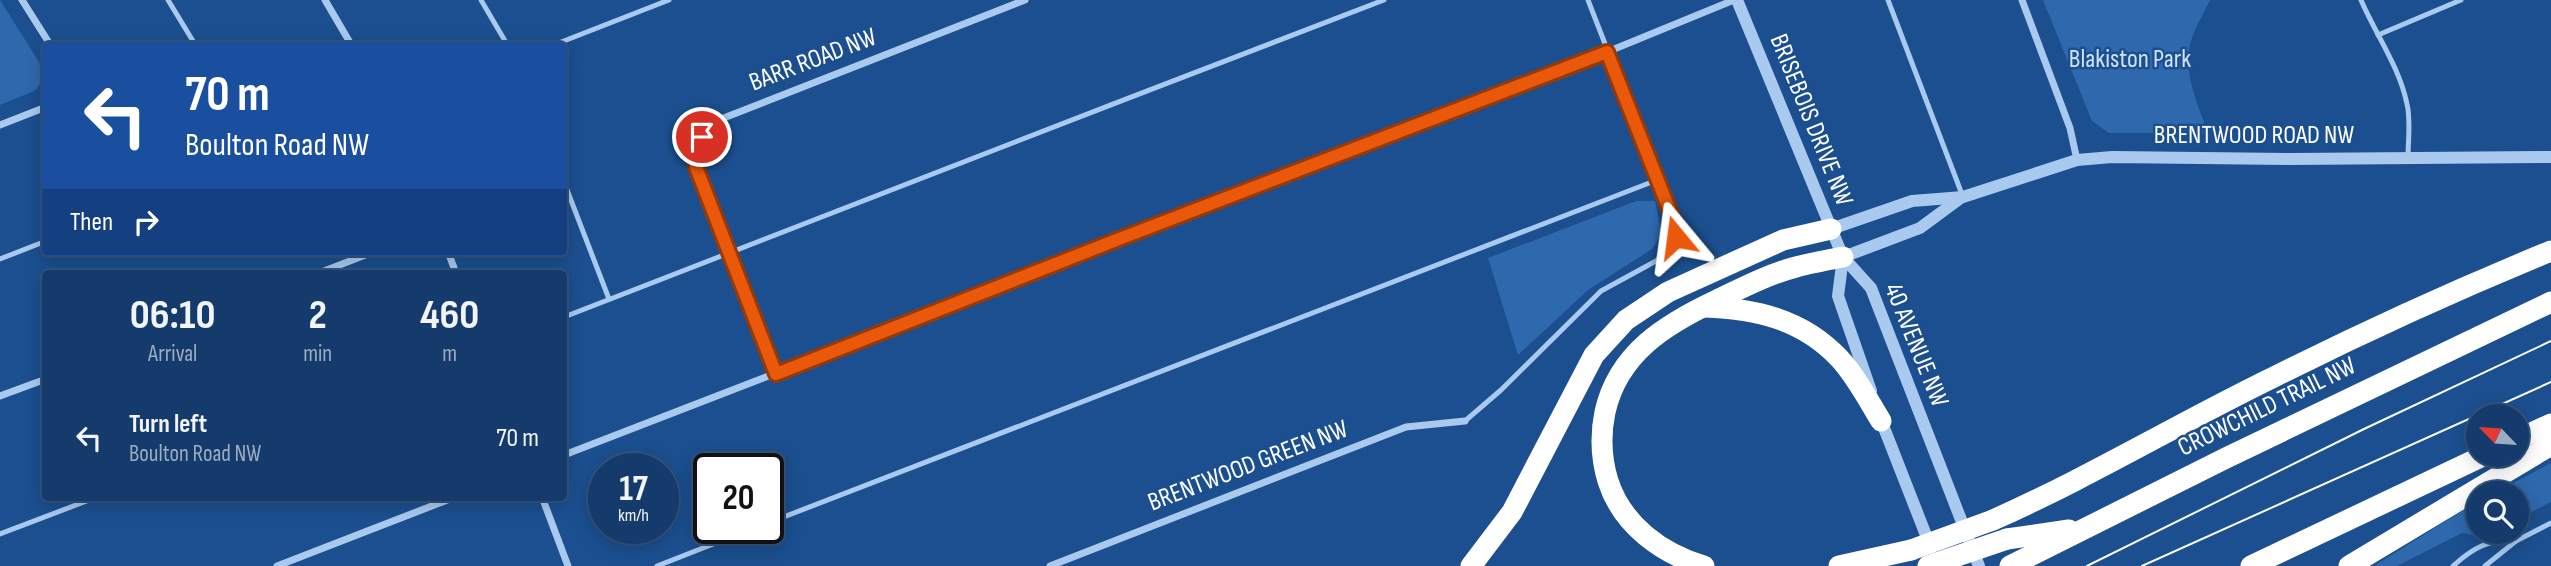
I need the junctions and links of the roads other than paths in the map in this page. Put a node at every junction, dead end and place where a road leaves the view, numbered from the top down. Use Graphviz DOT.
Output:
graph roads {
  1 [pos="22,0"];
  2 [pos="169,0"];
  3 [pos="325,0"];
  4 [pos="481,0"];
  5 [pos="669,0"];
  6 [pos="1026,0"];
  7 [pos="1384,0"];
  8 [pos="1588,0"];
  9 [pos="1735,0"];
  10 [pos="1888,0"];
  11 [pos="2022,0"];
  12 [pos="2361,0"];
  13 [pos="2462,0"];
  14 [pos="2378,35"];
  15 [pos="48,42"];
  16 [pos="194,42"];
  17 [pos="350,42"];
  18 [pos="506,42"];
  19 [pos="561,42"];
  20 [pos="1607,52"];
  21 [pos="42,109"];
  22 [pos="0,125"];
  23 [pos="2551,157"];
  24 [pos="2408,158"];
  25 [pos="2077,160"];
  26 [pos="1657,180"];
  27 [pos="567,190"];
  28 [pos="1963,197"];
  29 [pos="1832,229"];
  30 [pos="42,243"];
  31 [pos="2551,251"];
  32 [pos="730,254"];
  33 [pos="363,256"];
  34 [pos="1843,257"];
  35 [pos="0,259"];
  36 [pos="327,270"];
  37 [pos="609,299"];
  38 [pos="2551,302"];
  39 [pos="1703,307"];
  40 [pos="567,316"];
  41 [pos="776,374"];
  42 [pos="42,380"];
  43 [pos="0,396"];
  44 [pos="1465,421"];
  45 [pos="1881,421"];
  46 [pos="2551,424"];
  47 [pos="2529,434"];
  48 [pos="2551,445"];
  49 [pos="567,454"];
  50 [pos="2466,464"];
  51 [pos="87,501"];
  52 [pos="445,501"];
  53 [pos="543,501"];
  54 [pos="784,517"];
  55 [pos="2551,523"];
  56 [pos="2089,528"];
  57 [pos="0,534"];
  58 [pos="2529,534"];
  59 [pos="713,544"];
  60 [pos="2487,544"];
  61 [pos="2512,544"];
  62 [pos="1474,563"];
  63 [pos="277,566"];
  64 [pos="568,566"];
  65 [pos="657,566"];
  66 [pos="1050,566"];
  67 [pos="1704,566"];
  68 [pos="1839,566"];
  69 [pos="1928,566"];
  70 [pos="1938,566"];
  71 [pos="1979,566"];
  72 [pos="2010,566"];
  73 [pos="2251,566"];
  74 [pos="2349,566"];
  75 [pos="2453,566"];
  76 [pos="2485,566"];
  1 -- 15 [label="street"];
  2 -- 16 [label="lane"];
  3 -- 17 [label="street"];
  4 -- 18 [label="lane"];
  5 -- 19 [label="lane"];
  6 -- 32 [label="street, BARR ROAD NW"];
  7 -- 32 [label="lane"];
  8 -- 20 [label="lane"];
  9 -- 20 [label="street"];
  9 -- 29 [label="street, BRISEBOIS DRIVE NW"];
  10 -- 28 [label="lane"];
  11 -- 25 [label="street"];
  12 -- 14 [label="lane"];
  13 -- 14 [label="lane"];
  14 -- 24 [label="lane"];
  20 -- 26 [label="lane"];
  20 -- 41 [label="street"];
  21 -- 22 [label="street"];
  23 -- 24 [label="street, BRENTWOOD ROAD NW"];
  24 -- 25 [label="street, BRENTWOOD ROAD NW"];
  25 -- 28 [label="street, BRENTWOOD ROAD NW"];
  26 -- 44 [label="lane"];
  26 -- 54 [label="lane"];
  27 -- 37 [label="lane"];
  28 -- 29 [label="street, BRENTWOOD ROAD NW"];
  28 -- 34 [label="street, BRENTWOOD ROAD NW"];
  29 -- 34 [label="street, BRISEBOIS DRIVE NW"];
  29 -- 62 [label="highway"];
  30 -- 35 [label="lane"];
  31 -- 68 [label="highway, bridge"];
  32 -- 37 [label="lane"];
  32 -- 41 [label="street, BARR ROAD NW"];
  33 -- 36 [label="street"];
  34 -- 39 [label="highway"];
  34 -- 45 [label="street, 40 AVENUE NW"];
  34 -- 71 [label="street, 40 AVENUE NW"];
  37 -- 40 [label="lane"];
  38 -- 56 [label="highway, CROWCHILD TRAIL NW"];
  39 -- 45 [label="highway"];
  39 -- 67 [label="highway"];
  41 -- 49 [label="street"];
  42 -- 43 [label="street"];
  44 -- 66 [label="street, BRENTWOOD GREEN NW"];
  45 -- 70 [label="street, 40 AVENUE NW"];
  46 -- 47 [label="highway"];
  48 -- 74 [label="highway"];
  50 -- 73 [label="highway"];
  51 -- 57 [label="lane"];
  52 -- 63 [label="street"];
  53 -- 64 [label="street"];
  55 -- 58 [label="lane"];
  56 -- 69 [label="highway, bridge"];
  56 -- 72 [label="highway, CROWCHILD TRAIL NW"];
  59 -- 65 [label="lane"];
  60 -- 75 [label="lane"];
  61 -- 76 [label="lane"];
}
